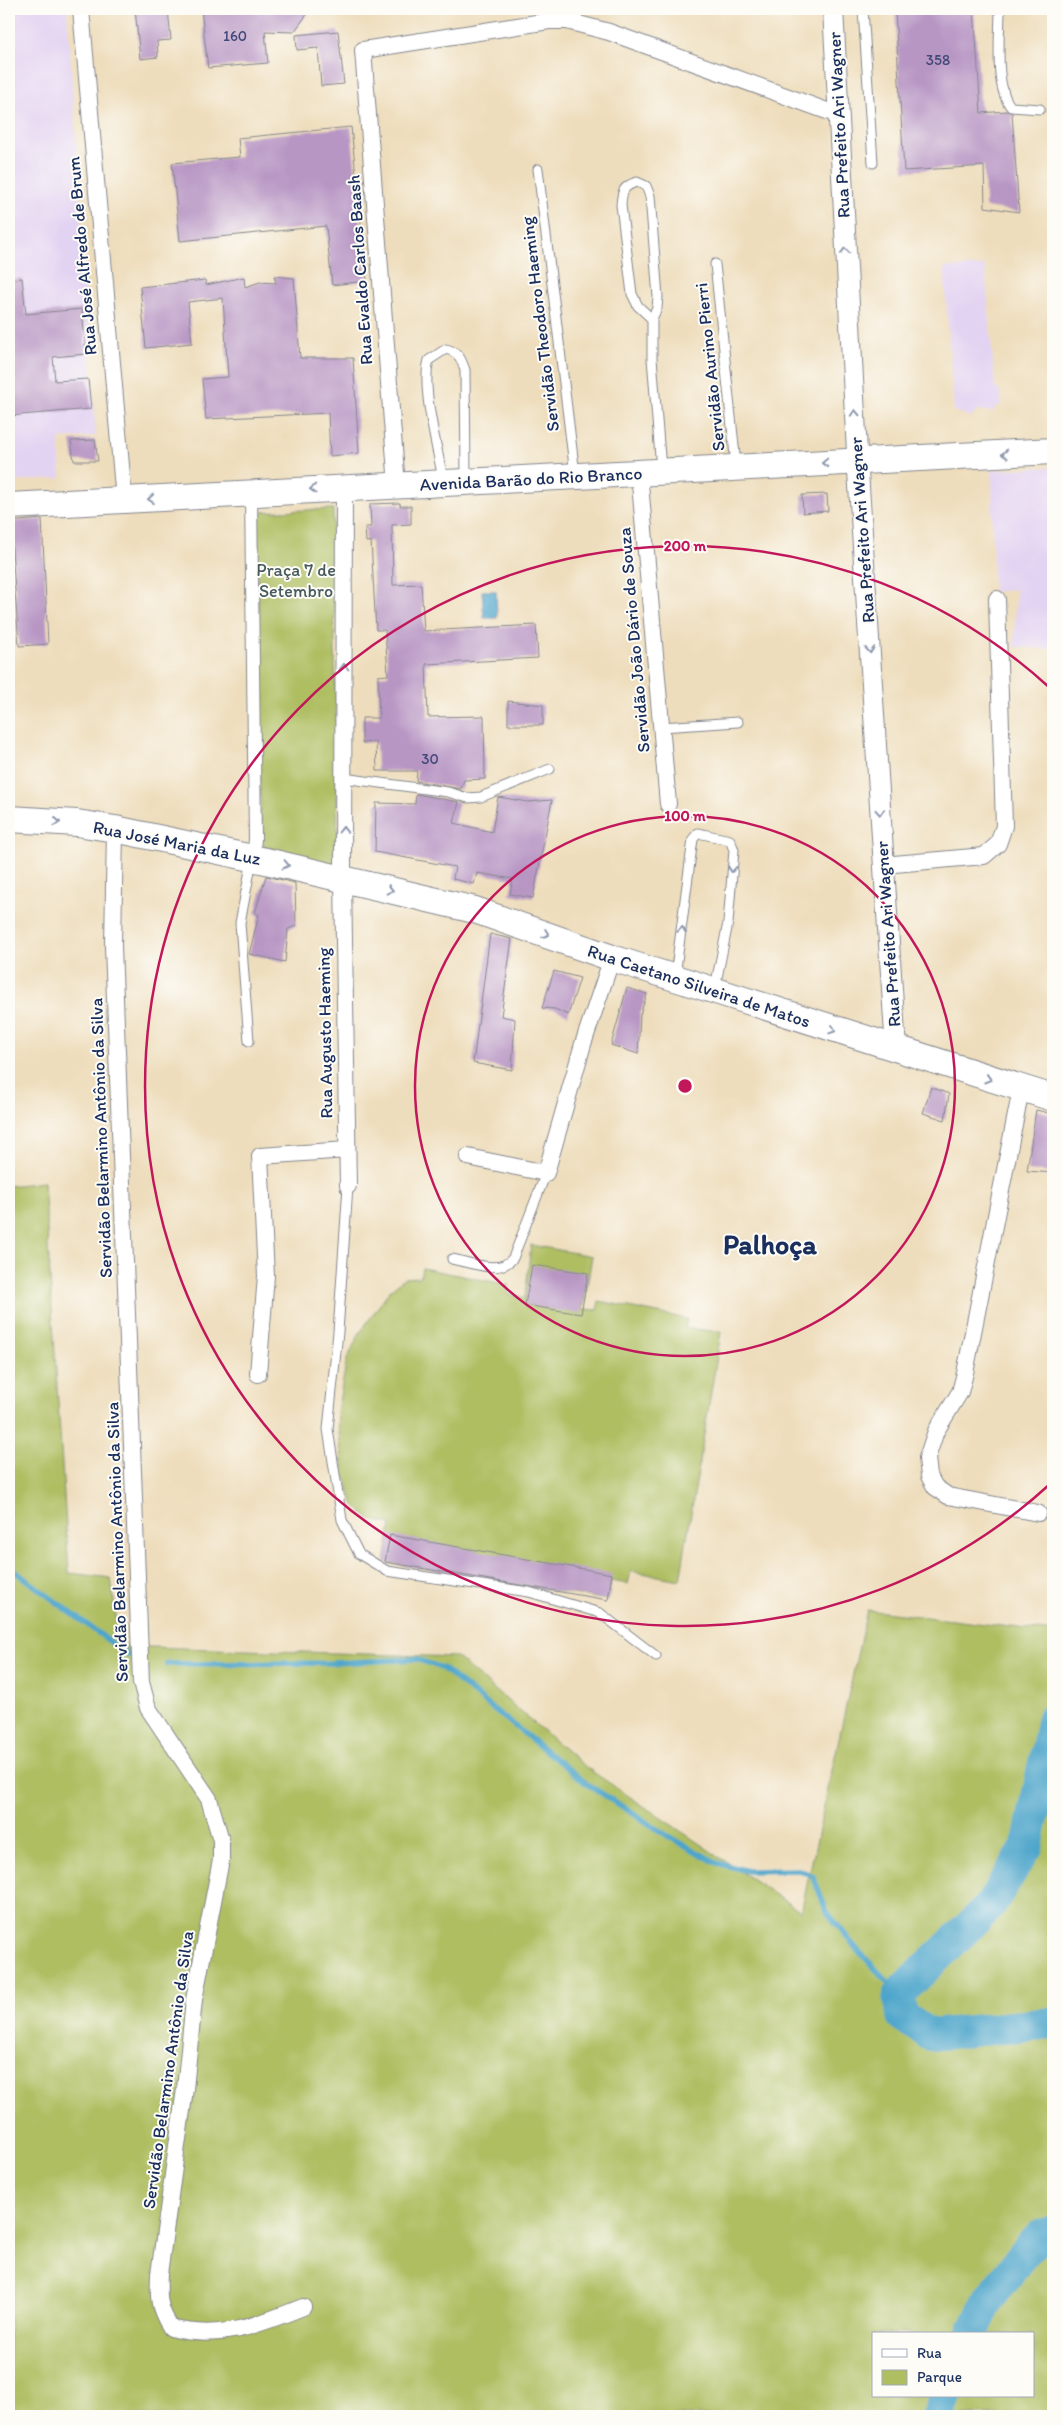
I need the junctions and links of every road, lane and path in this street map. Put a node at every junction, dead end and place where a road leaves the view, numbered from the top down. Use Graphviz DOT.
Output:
graph roads {
  1 [pos="81,9"];
  2 [pos="833,9"];
  3 [pos="863,9"];
  4 [pos="1000,9"];
  5 [pos="1040,109"];
  6 [pos="838,115"];
  7 [pos="873,163"];
  8 [pos="538,169"];
  9 [pos="715,264"];
  10 [pos="652,319"];
  11 [pos="1053,451"];
  12 [pos="858,461"];
  13 [pos="736,468"];
  14 [pos="650,472"];
  15 [pos="575,476"];
  16 [pos="455,483"];
  17 [pos="397,486"];
  18 [pos="344,488"];
  19 [pos="251,493"];
  20 [pos="124,500"];
  21 [pos="9,506"];
  22 [pos="997,599"];
  23 [pos="738,722"];
  24 [pos="661,727"];
  25 [pos="550,769"];
  26 [pos="344,778"];
  27 [pos="668,804"];
  28 [pos="9,820"];
  29 [pos="115,829"];
  30 [pos="253,858"];
  31 [pos="884,865"];
  32 [pos="343,878"];
  33 [pos="612,958"];
  34 [pos="675,978"];
  35 [pos="715,991"];
  36 [pos="249,1041"];
  37 [pos="896,1050"];
  38 [pos="1022,1089"];
  39 [pos="1053,1098"];
  40 [pos="347,1150"];
  41 [pos="468,1158"];
  42 [pos="546,1172"];
  43 [pos="348,1186"];
  44 [pos="452,1259"];
  45 [pos="258,1374"];
  46 [pos="1038,1513"];
  47 [pos="656,1656"];
  48 [pos="303,2307"];
  1 -- 20 [label="street, Rua José Alfredo de Brum"];
  2 -- 6 [label="street, Rua Prefeito Ari Wagner"];
  3 -- 7 [label="lane"];
  4 -- 5 [label="lane"];
  12 -- 6 [label="street, Rua Prefeito Ari Wagner, one-way"];
  6 -- 17 [label="street, Rua Evaldo Carlos Baash"];
  8 -- 15 [label="lane, Servidão Theodoro Haeming"];
  9 -- 13 [label="lane, Servidão Aurino Pierri"];
  10 -- 10 [label="lane"];
  10 -- 14 [label="lane"];
  11 -- 12 [label="main road, Avenida Barão do Rio Branco, one-way"];
  12 -- 13 [label="main road, Avenida Barão do Rio Branco, one-way"];
  12 -- 31 [label="street, Rua Prefeito Ari Wagner, one-way"];
  13 -- 14 [label="main road, Avenida Barão do Rio Branco"];
  14 -- 15 [label="main road, Avenida Barão do Rio Branco"];
  14 -- 24 [label="street, Servidão João Dário de Souza"];
  15 -- 16 [label="main road, Avenida Barão do Rio Branco"];
  16 -- 16 [label="lane"];
  16 -- 17 [label="main road, Avenida Barão do Rio Branco"];
  17 -- 18 [label="main road, Avenida Barão do Rio Branco"];
  18 -- 19 [label="main road, Avenida Barão do Rio Branco, one-way"];
  26 -- 18 [label="street, one-way"];
  19 -- 20 [label="main road, Avenida Barão do Rio Branco, one-way"];
  19 -- 30 [label="street"];
  20 -- 21 [label="main road, Avenida Barão do Rio Branco"];
  22 -- 31 [label="street"];
  23 -- 24 [label="lane"];
  24 -- 27 [label="street, Servidão João Dário de Souza"];
  25 -- 26 [label="lane"];
  32 -- 26 [label="street, one-way"];
  28 -- 29 [label="main road, Rua José Maria da Luz, one-way"];
  29 -- 30 [label="main road, Rua José Maria da Luz"];
  29 -- 48 [label="street, Servidão Belarmino Antônio da Silva"];
  30 -- 32 [label="main road, Rua José Maria da Luz, one-way"];
  30 -- 36 [label="lane"];
  31 -- 37 [label="street, Rua Prefeito Ari Wagner"];
  32 -- 33 [label="main road, Rua Caetano Silveira de Matos, one-way"];
  32 -- 40 [label="street, Rua Augusto Haeming"];
  33 -- 34 [label="main road, Rua Caetano Silveira de Matos"];
  33 -- 42 [label="street"];
  34 -- 35 [label="main road, Rua Caetano Silveira de Matos"];
  34 -- 35 [label="lane, one-way"];
  35 -- 37 [label="main road, Rua Caetano Silveira de Matos, one-way"];
  37 -- 38 [label="main road, Rua Caetano Silveira de Matos, one-way"];
  38 -- 39 [label="main road, Rua Caetano Silveira de Matos"];
  38 -- 46 [label="street"];
  40 -- 43 [label="street, Rua Augusto Haeming"];
  40 -- 45 [label="street"];
  41 -- 42 [label="street"];
  42 -- 44 [label="lane"];
  43 -- 47 [label="lane"];
}
